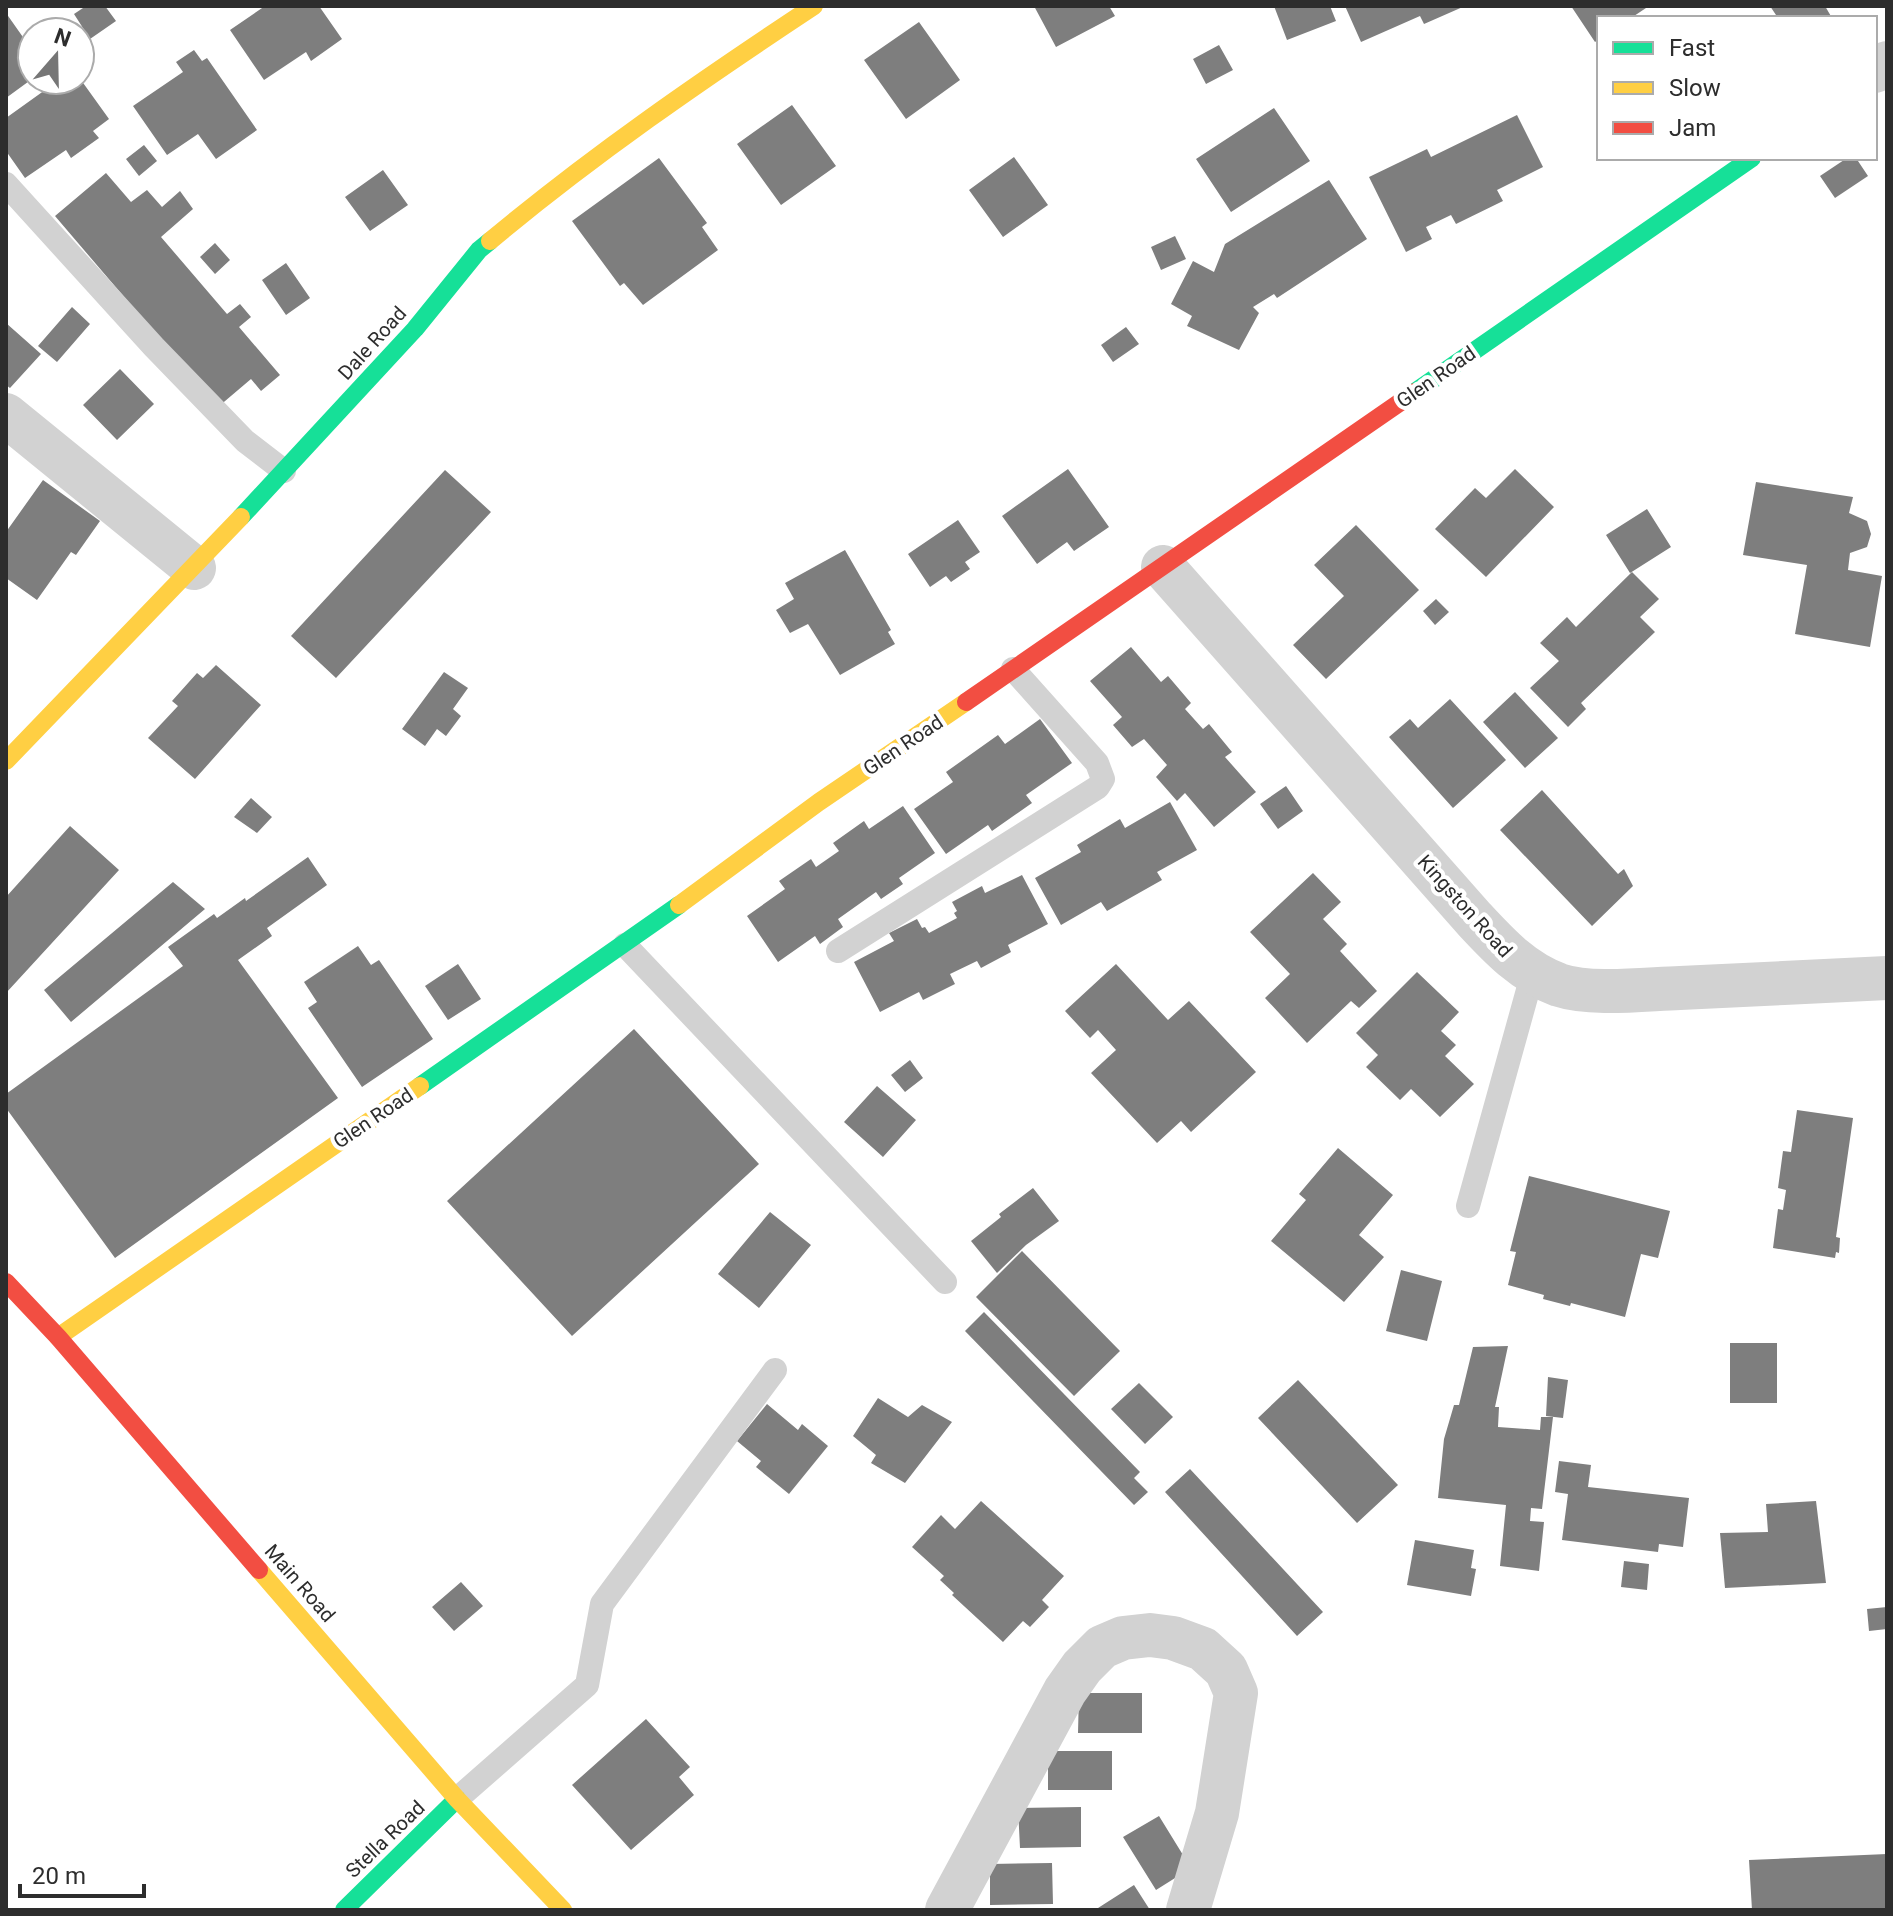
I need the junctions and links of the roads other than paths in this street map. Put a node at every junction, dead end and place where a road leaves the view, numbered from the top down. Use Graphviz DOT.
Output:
graph roads {
  1 [pos="814,6"];
  2 [pos="1749,160"];
  3 [pos="6,184"];
  4 [pos="6,415"];
  5 [pos="284,471"];
  6 [pos="1163,567"];
  7 [pos="194,568"];
  8 [pos="1013,669"];
  9 [pos="6,761"];
  10 [pos="625,945"];
  11 [pos="838,951"];
  12 [pos="1533,972"];
  13 [pos="1887,978"];
  14 [pos="1468,1206"];
  15 [pos="6,1282"];
  16 [pos="945,1282"];
  17 [pos="58,1337"];
  18 [pos="775,1370"];
  19 [pos="457,1799"];
  20 [pos="344,1910"];
  21 [pos="563,1910"];
  22 [pos="947,1910"];
  23 [pos="1188,1910"];
  1 -- 5 [label="street, Dale Road"];
  2 -- 6 [label="street, Glen Road"];
  3 -- 5 [label="lane"];
  4 -- 7 [label="street"];
  5 -- 7 [label="street, Dale Road"];
  6 -- 8 [label="street, Glen Road"];
  6 -- 12 [label="street, Kingston Road"];
  7 -- 9 [label="street, Dale Road"];
  8 -- 10 [label="street, Glen Road"];
  8 -- 11 [label="lane"];
  10 -- 16 [label="lane"];
  10 -- 17 [label="street, Glen Road"];
  12 -- 13 [label="street, Kingston Road"];
  12 -- 14 [label="lane"];
  15 -- 17 [label="street, Main Road"];
  17 -- 19 [label="street, Main Road"];
  18 -- 19 [label="lane"];
  19 -- 20 [label="street, Stella Road"];
  19 -- 21 [label="street, Main Road"];
  22 -- 23 [label="street"];
}
